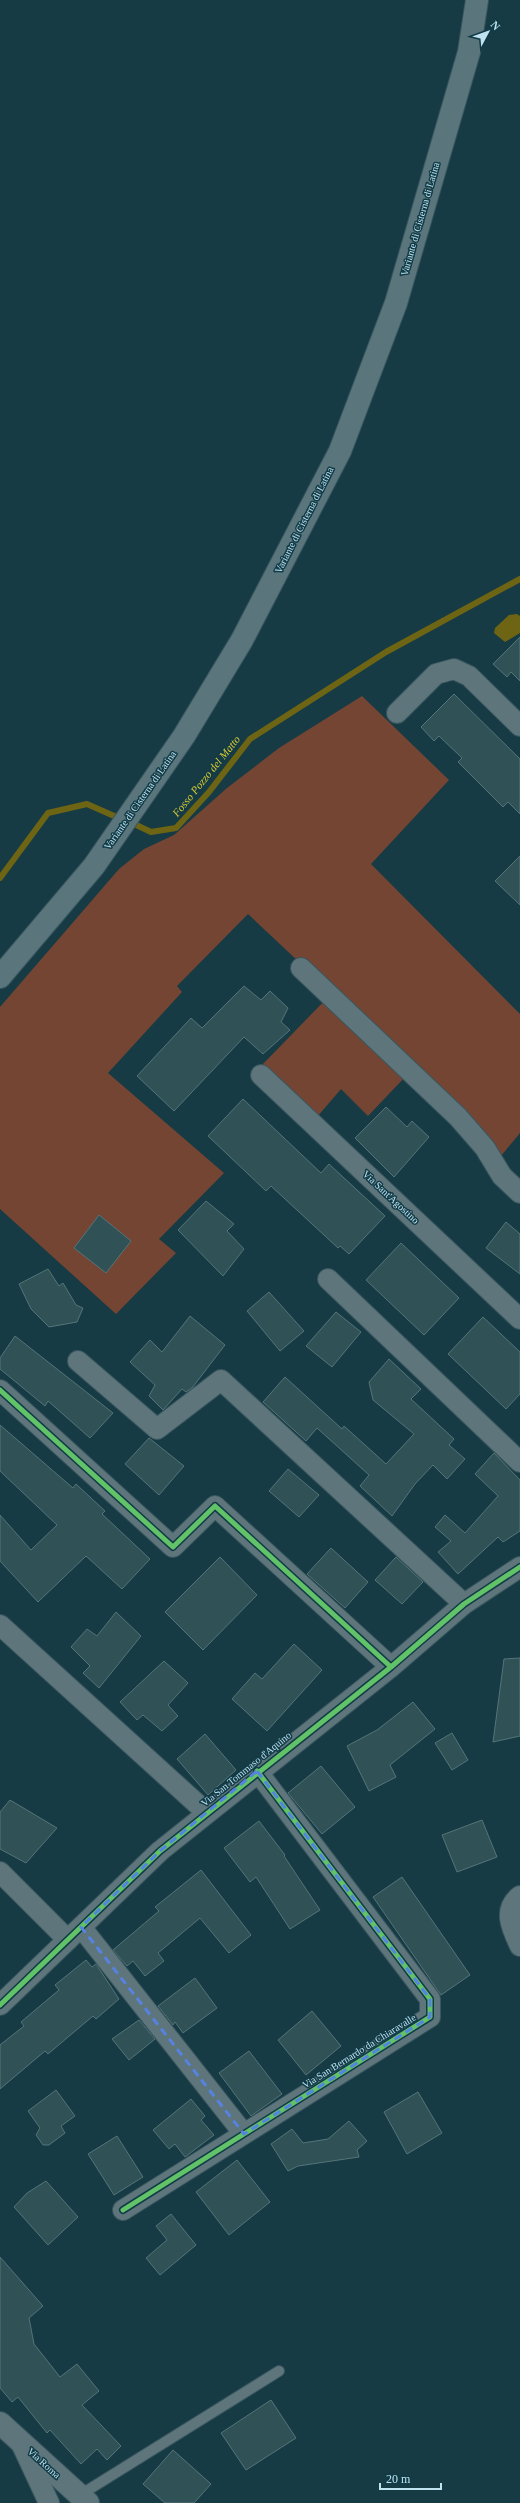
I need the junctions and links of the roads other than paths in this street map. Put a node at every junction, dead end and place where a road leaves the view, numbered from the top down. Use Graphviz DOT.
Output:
graph roads {
  1 [pos="477,0"];
  2 [pos="397,713"];
  3 [pos="520,726"];
  4 [pos="301,968"];
  5 [pos="0,977"];
  6 [pos="261,1075"];
  7 [pos="520,1193"];
  8 [pos="328,1279"];
  9 [pos="520,1319"];
  10 [pos="78,1361"];
  11 [pos="0,1390"];
  12 [pos="520,1462"];
  13 [pos="520,1567"];
  14 [pos="464,1604"];
  15 [pos="0,1625"];
  16 [pos="391,1667"];
  17 [pos="257,1771"];
  18 [pos="206,1812"];
  19 [pos="0,1872"];
  20 [pos="520,1896"];
  21 [pos="74,1934"];
  22 [pos="520,1946"];
  23 [pos="0,2005"];
  24 [pos="244,2134"];
  25 [pos="123,2210"];
  26 [pos="279,2371"];
  27 [pos="0,2423"];
  28 [pos="20,2440"];
  29 [pos="84,2499"];
  30 [pos="49,2503"];
  1 -- 5 [label="main road, Variante di Cisterna di Latina"];
  2 -- 3 [label="street"];
  4 -- 7 [label="street"];
  6 -- 9 [label="street, Via Sant'Agostino"];
  8 -- 12 [label="street"];
  10 -- 14 [label="street"];
  11 -- 16 [label="street"];
  13 -- 14 [label="street, Via San Tommaso d'Aquino"];
  14 -- 16 [label="street, Via San Tommaso d'Aquino"];
  15 -- 18 [label="street"];
  16 -- 17 [label="street, Via San Tommaso d'Aquino"];
  17 -- 18 [label="street, Via San Tommaso d'Aquino"];
  17 -- 24 [label="street, Via San Bernardo da Chiaravalle"];
  18 -- 21 [label="street, Via San Tommaso d'Aquino"];
  19 -- 21 [label="street"];
  20 -- 22 [label="street"];
  21 -- 23 [label="street, Via San Tommaso d'Aquino"];
  21 -- 24 [label="street"];
  24 -- 25 [label="street, Via San Bernardo da Chiaravalle"];
  26 -- 29 [label="lane"];
  27 -- 28 [label="street, Via Roma"];
  28 -- 29 [label="street, Via Roma"];
  28 -- 30 [label="street"];
}
